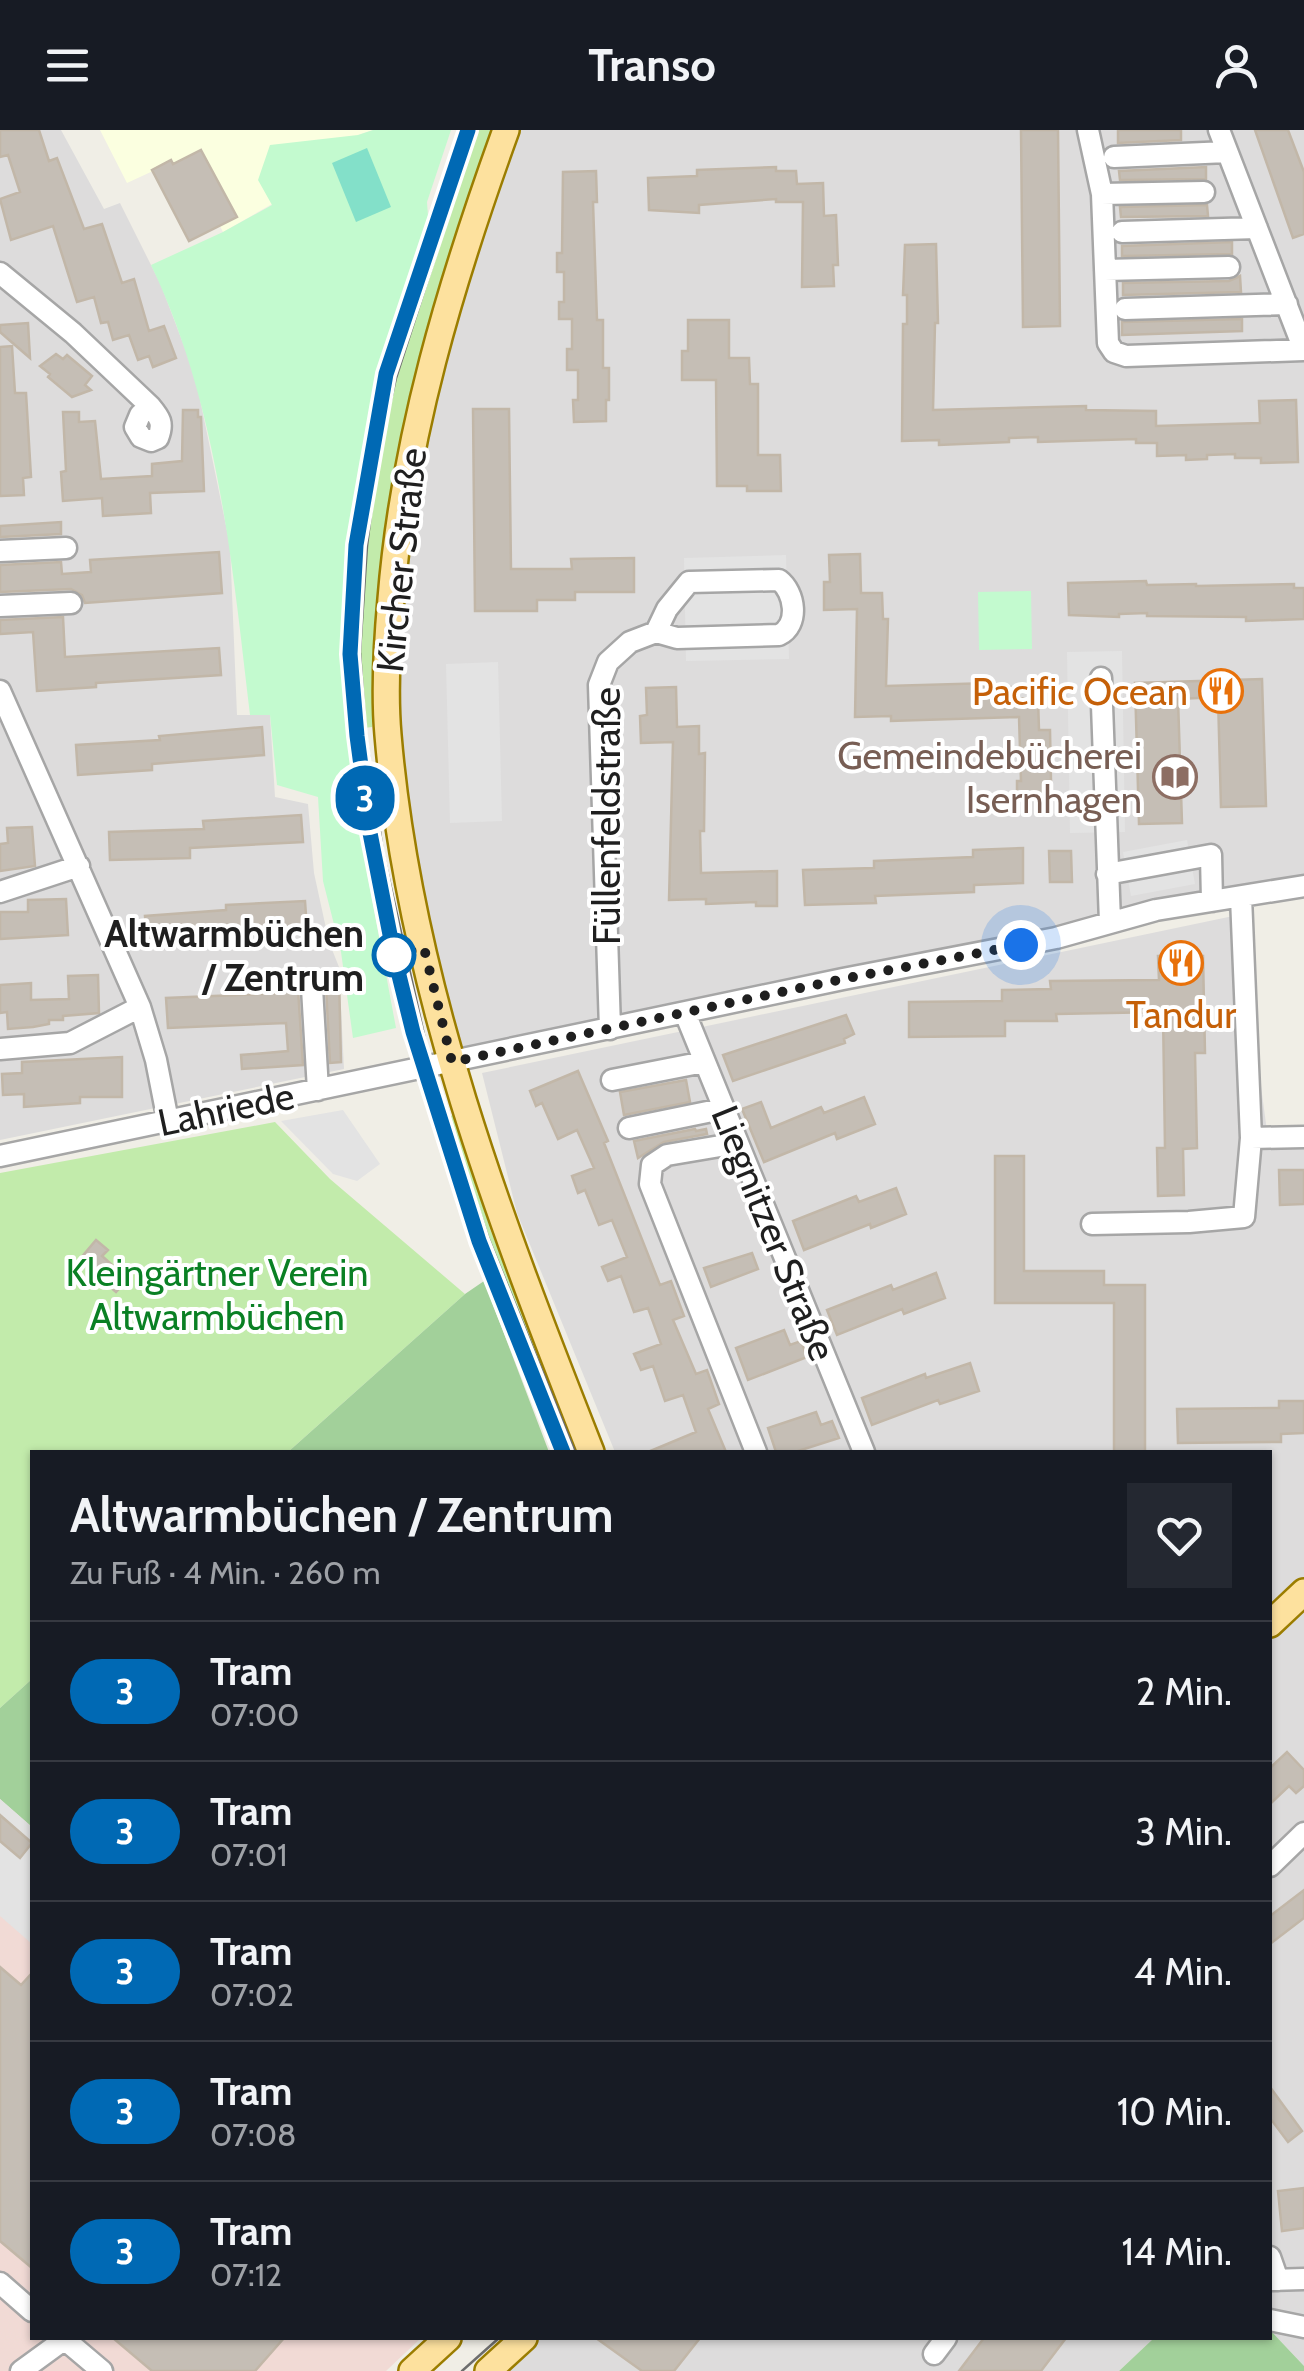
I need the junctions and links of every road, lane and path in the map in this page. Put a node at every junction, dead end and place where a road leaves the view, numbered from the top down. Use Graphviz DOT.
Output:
graph roads {
  1 [pos="506,130"];
  2 [pos="1088,130"];
  3 [pos="1219,130"];
  4 [pos="1227,152"];
  5 [pos="1114,156"];
  6 [pos="1204,192"];
  7 [pos="1102,194"];
  8 [pos="1257,228"];
  9 [pos="1122,232"];
  10 [pos="1229,267"];
  11 [pos="1105,270"];
  12 [pos="0,274"];
  13 [pos="1286,304"];
  14 [pos="1125,308"];
  15 [pos="1304,350"];
  16 [pos="150,406"];
  17 [pos="66,548"];
  18 [pos="0,551"];
  19 [pos="71,602"];
  20 [pos="0,606"];
  21 [pos="656,632"];
  22 [pos="1101,678"];
  23 [pos="0,691"];
  24 [pos="79,866"];
  25 [pos="1107,874"];
  26 [pos="1304,886"];
  27 [pos="0,892"];
  28 [pos="1241,898"];
  29 [pos="1212,901"];
  30 [pos="1110,922"];
  31 [pos="312,988"];
  32 [pos="140,1007"];
  33 [pos="685,1013"];
  34 [pos="610,1029"];
  35 [pos="0,1049"];
  36 [pos="452,1062"];
  37 [pos="704,1062"];
  38 [pos="612,1080"];
  39 [pos="318,1090"];
  40 [pos="722,1109"];
  41 [pos="168,1121"];
  42 [pos="630,1128"];
  43 [pos="1304,1137"];
  44 [pos="1251,1138"];
  45 [pos="738,1143"];
  46 [pos="0,1156"];
  47 [pos="1092,1224"];
  48 [pos="591,1450"];
  49 [pos="755,1450"];
  50 [pos="863,1450"];
  51 [pos="1304,1592"];
  52 [pos="1272,1622"];
  53 [pos="1304,1833"];
  54 [pos="1272,1864"];
  55 [pos="1304,2279"];
  56 [pos="1274,2280"];
  57 [pos="0,2283"];
  58 [pos="30,2309"];
  59 [pos="1272,2320"];
  60 [pos="1304,2327"];
  61 [pos="61,2340"];
  62 [pos="66,2340"];
  63 [pos="446,2340"];
  64 [pos="522,2340"];
  65 [pos="21,2371"];
  66 [pos="102,2371"];
  67 [pos="412,2371"];
  68 [pos="488,2371"];
  1 -- 36 [label="main road, Kircher Straße"];
  2 -- 7 [label="street"];
  3 -- 4 [label="street"];
  4 -- 5 [label="street"];
  4 -- 8 [label="street"];
  6 -- 7 [label="street"];
  7 -- 11 [label="street"];
  8 -- 9 [label="street"];
  8 -- 13 [label="street"];
  10 -- 11 [label="street"];
  11 -- 15 [label="street"];
  12 -- 16 [label="street"];
  13 -- 14 [label="street"];
  13 -- 15 [label="street"];
  17 -- 18 [label="street"];
  19 -- 20 [label="street"];
  21 -- 21 [label="street, Füllenfeldstraße"];
  21 -- 34 [label="street, Füllenfeldstraße"];
  22 -- 25 [label="street"];
  23 -- 24 [label="street"];
  24 -- 27 [label="street"];
  24 -- 32 [label="street"];
  25 -- 29 [label="street"];
  25 -- 30 [label="street"];
  26 -- 28 [label="street, Lahriede"];
  28 -- 29 [label="street, Lahriede"];
  28 -- 44 [label="street"];
  29 -- 30 [label="street, Lahriede"];
  30 -- 33 [label="street, Lahriede"];
  31 -- 39 [label="street"];
  32 -- 35 [label="street"];
  32 -- 41 [label="street"];
  33 -- 34 [label="street, Lahriede"];
  33 -- 37 [label="street, Liegnitzer Straße"];
  34 -- 36 [label="street, Lahriede"];
  36 -- 39 [label="street, Lahriede"];
  36 -- 48 [label="main road, Kircher Straße"];
  37 -- 38 [label="street"];
  37 -- 40 [label="street, Liegnitzer Straße"];
  39 -- 41 [label="street, Lahriede"];
  40 -- 42 [label="street"];
  40 -- 45 [label="street, Liegnitzer Straße"];
  41 -- 46 [label="street, Lahriede"];
  43 -- 44 [label="street"];
  44 -- 47 [label="street"];
  45 -- 49 [label="street"];
  45 -- 50 [label="street, Liegnitzer Straße"];
  51 -- 52 [label="main road"];
  53 -- 54 [label="street"];
  55 -- 56 [label="street"];
  57 -- 58 [label="street"];
  59 -- 60 [label="street"];
  61 -- 65 [label="street"];
  62 -- 66 [label="street"];
  63 -- 67 [label="main road"];
  64 -- 68 [label="main road"];
}
